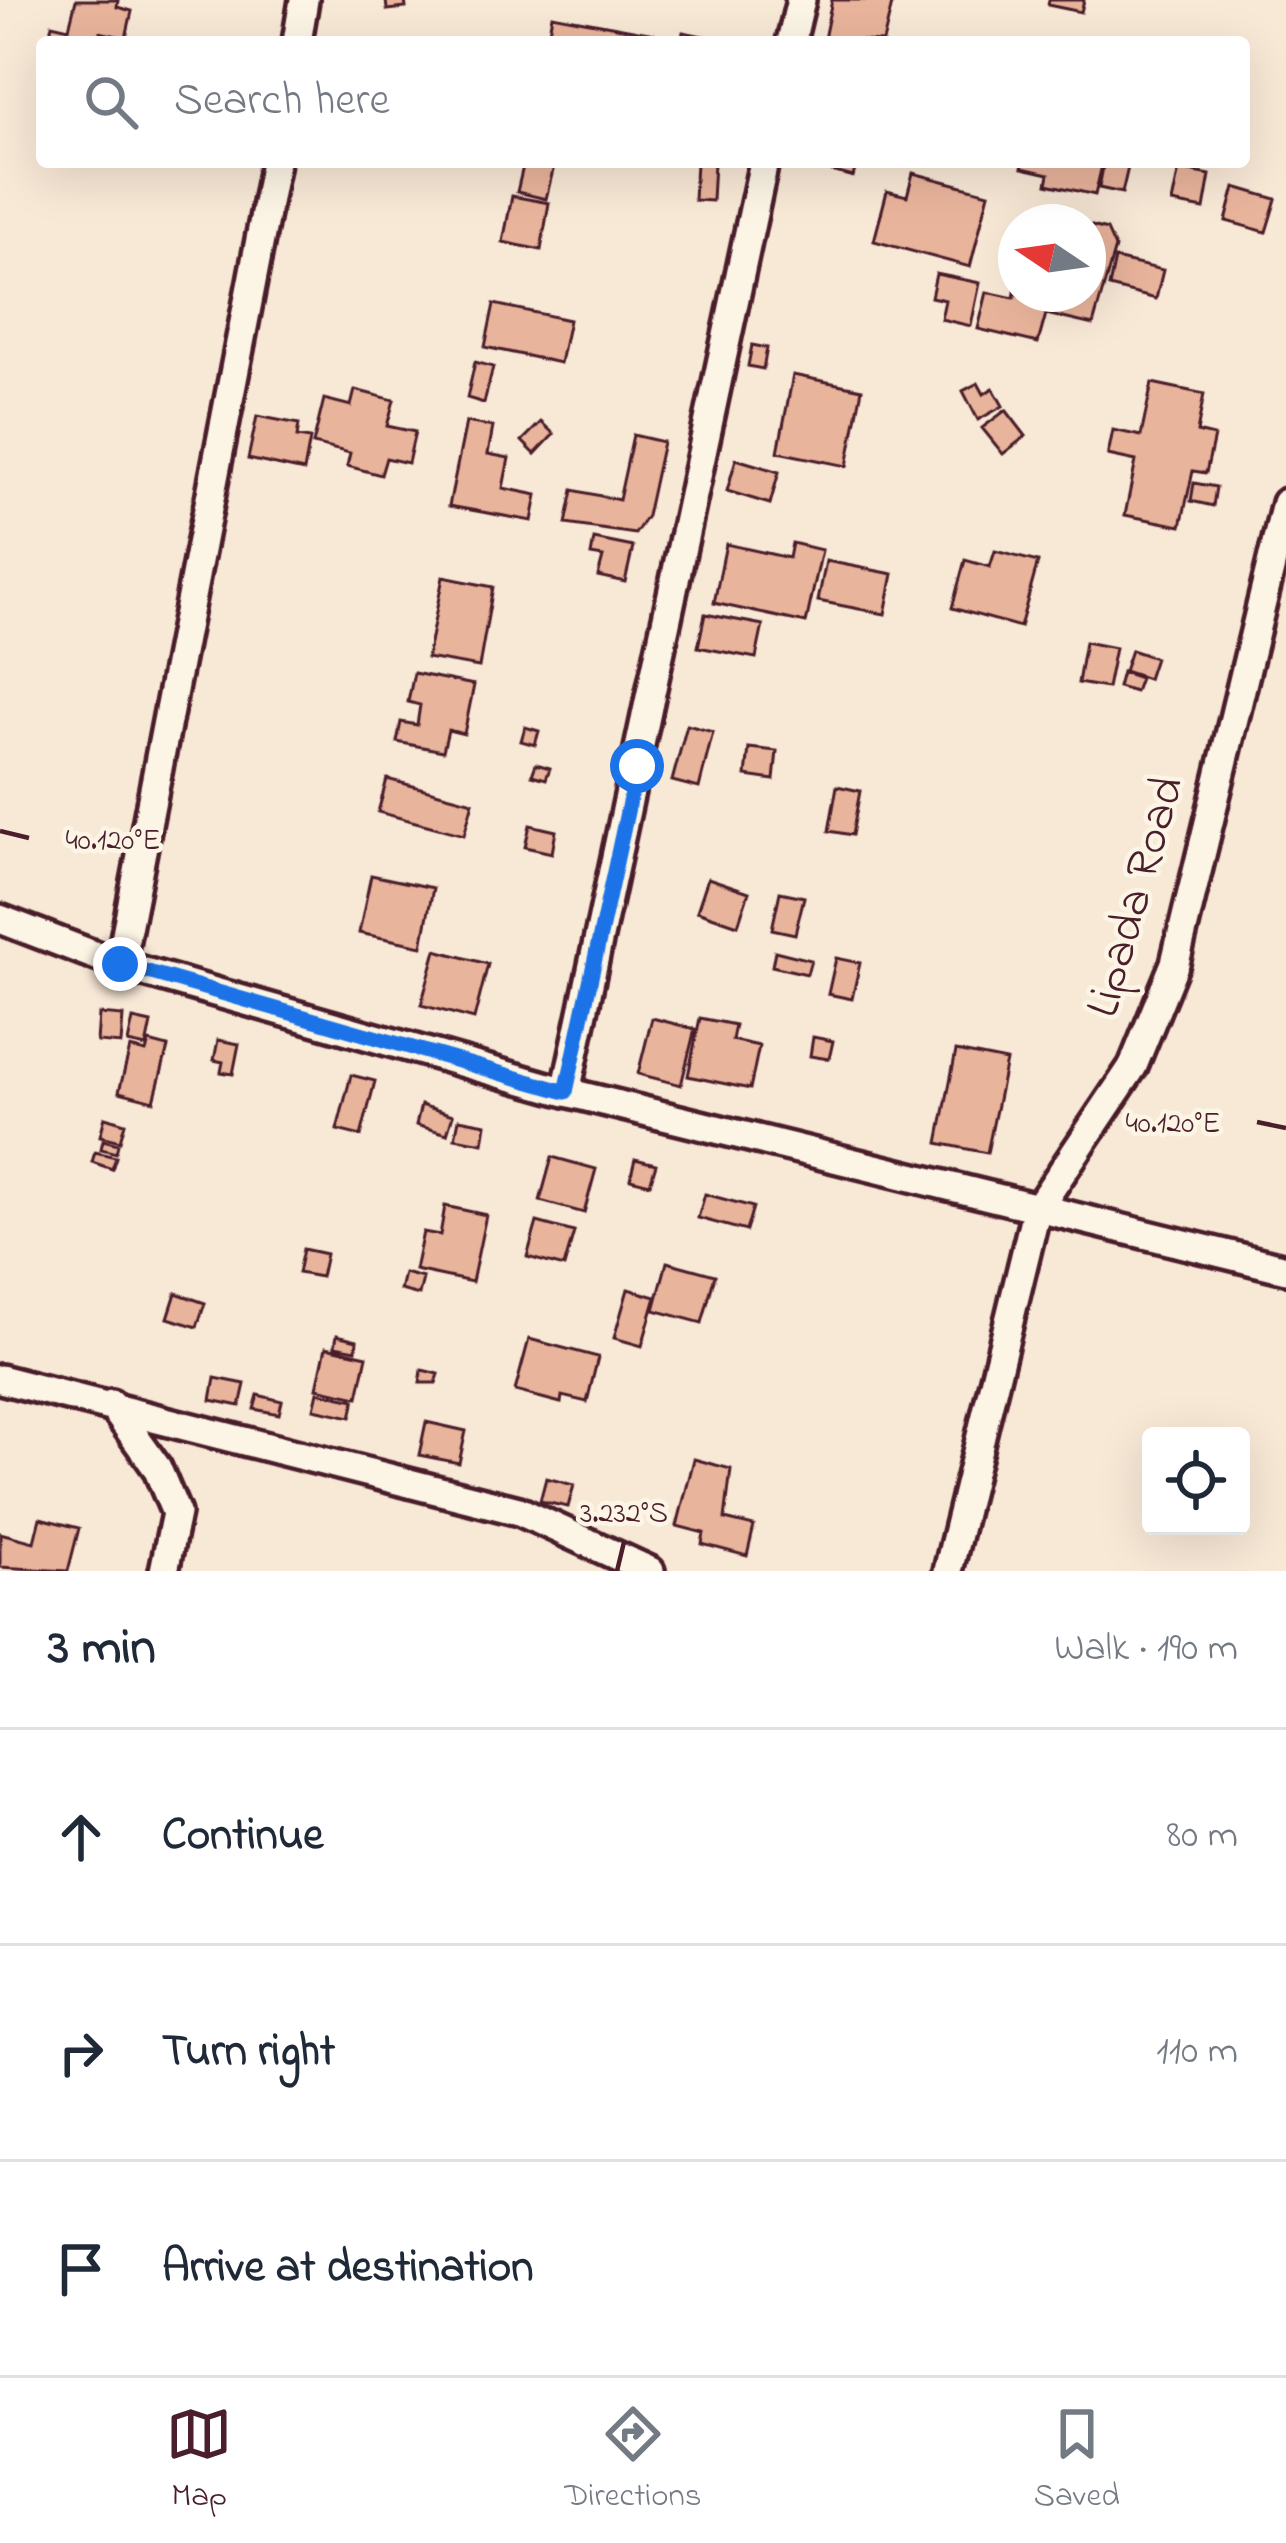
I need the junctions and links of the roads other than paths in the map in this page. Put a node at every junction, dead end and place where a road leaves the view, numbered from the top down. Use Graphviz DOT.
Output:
graph roads {
  1 [pos="304,0"];
  2 [pos="801,0"];
  3 [pos="298,36"];
  4 [pos="792,36"];
  5 [pos="274,168"];
  6 [pos="763,168"];
  7 [pos="1286,503"];
  8 [pos="0,920"];
  9 [pos="120,964"];
  10 [pos="566,1092"];
  11 [pos="1036,1211"];
  12 [pos="1286,1270"];
  13 [pos="0,1379"];
  14 [pos="111,1404"];
  15 [pos="164,1571"];
  16 [pos="650,1571"];
  17 [pos="947,1571"];
  1 -- 3 [label="street"];
  2 -- 4 [label="street"];
  5 -- 9 [label="street"];
  6 -- 10 [label="street"];
  7 -- 11 [label="street, Lipada Road"];
  8 -- 9 [label="street"];
  9 -- 10 [label="street"];
  10 -- 11 [label="street"];
  11 -- 12 [label="street"];
  11 -- 17 [label="street, Lipada Road"];
  13 -- 14 [label="street"];
  14 -- 15 [label="street"];
  14 -- 16 [label="street"];
}
